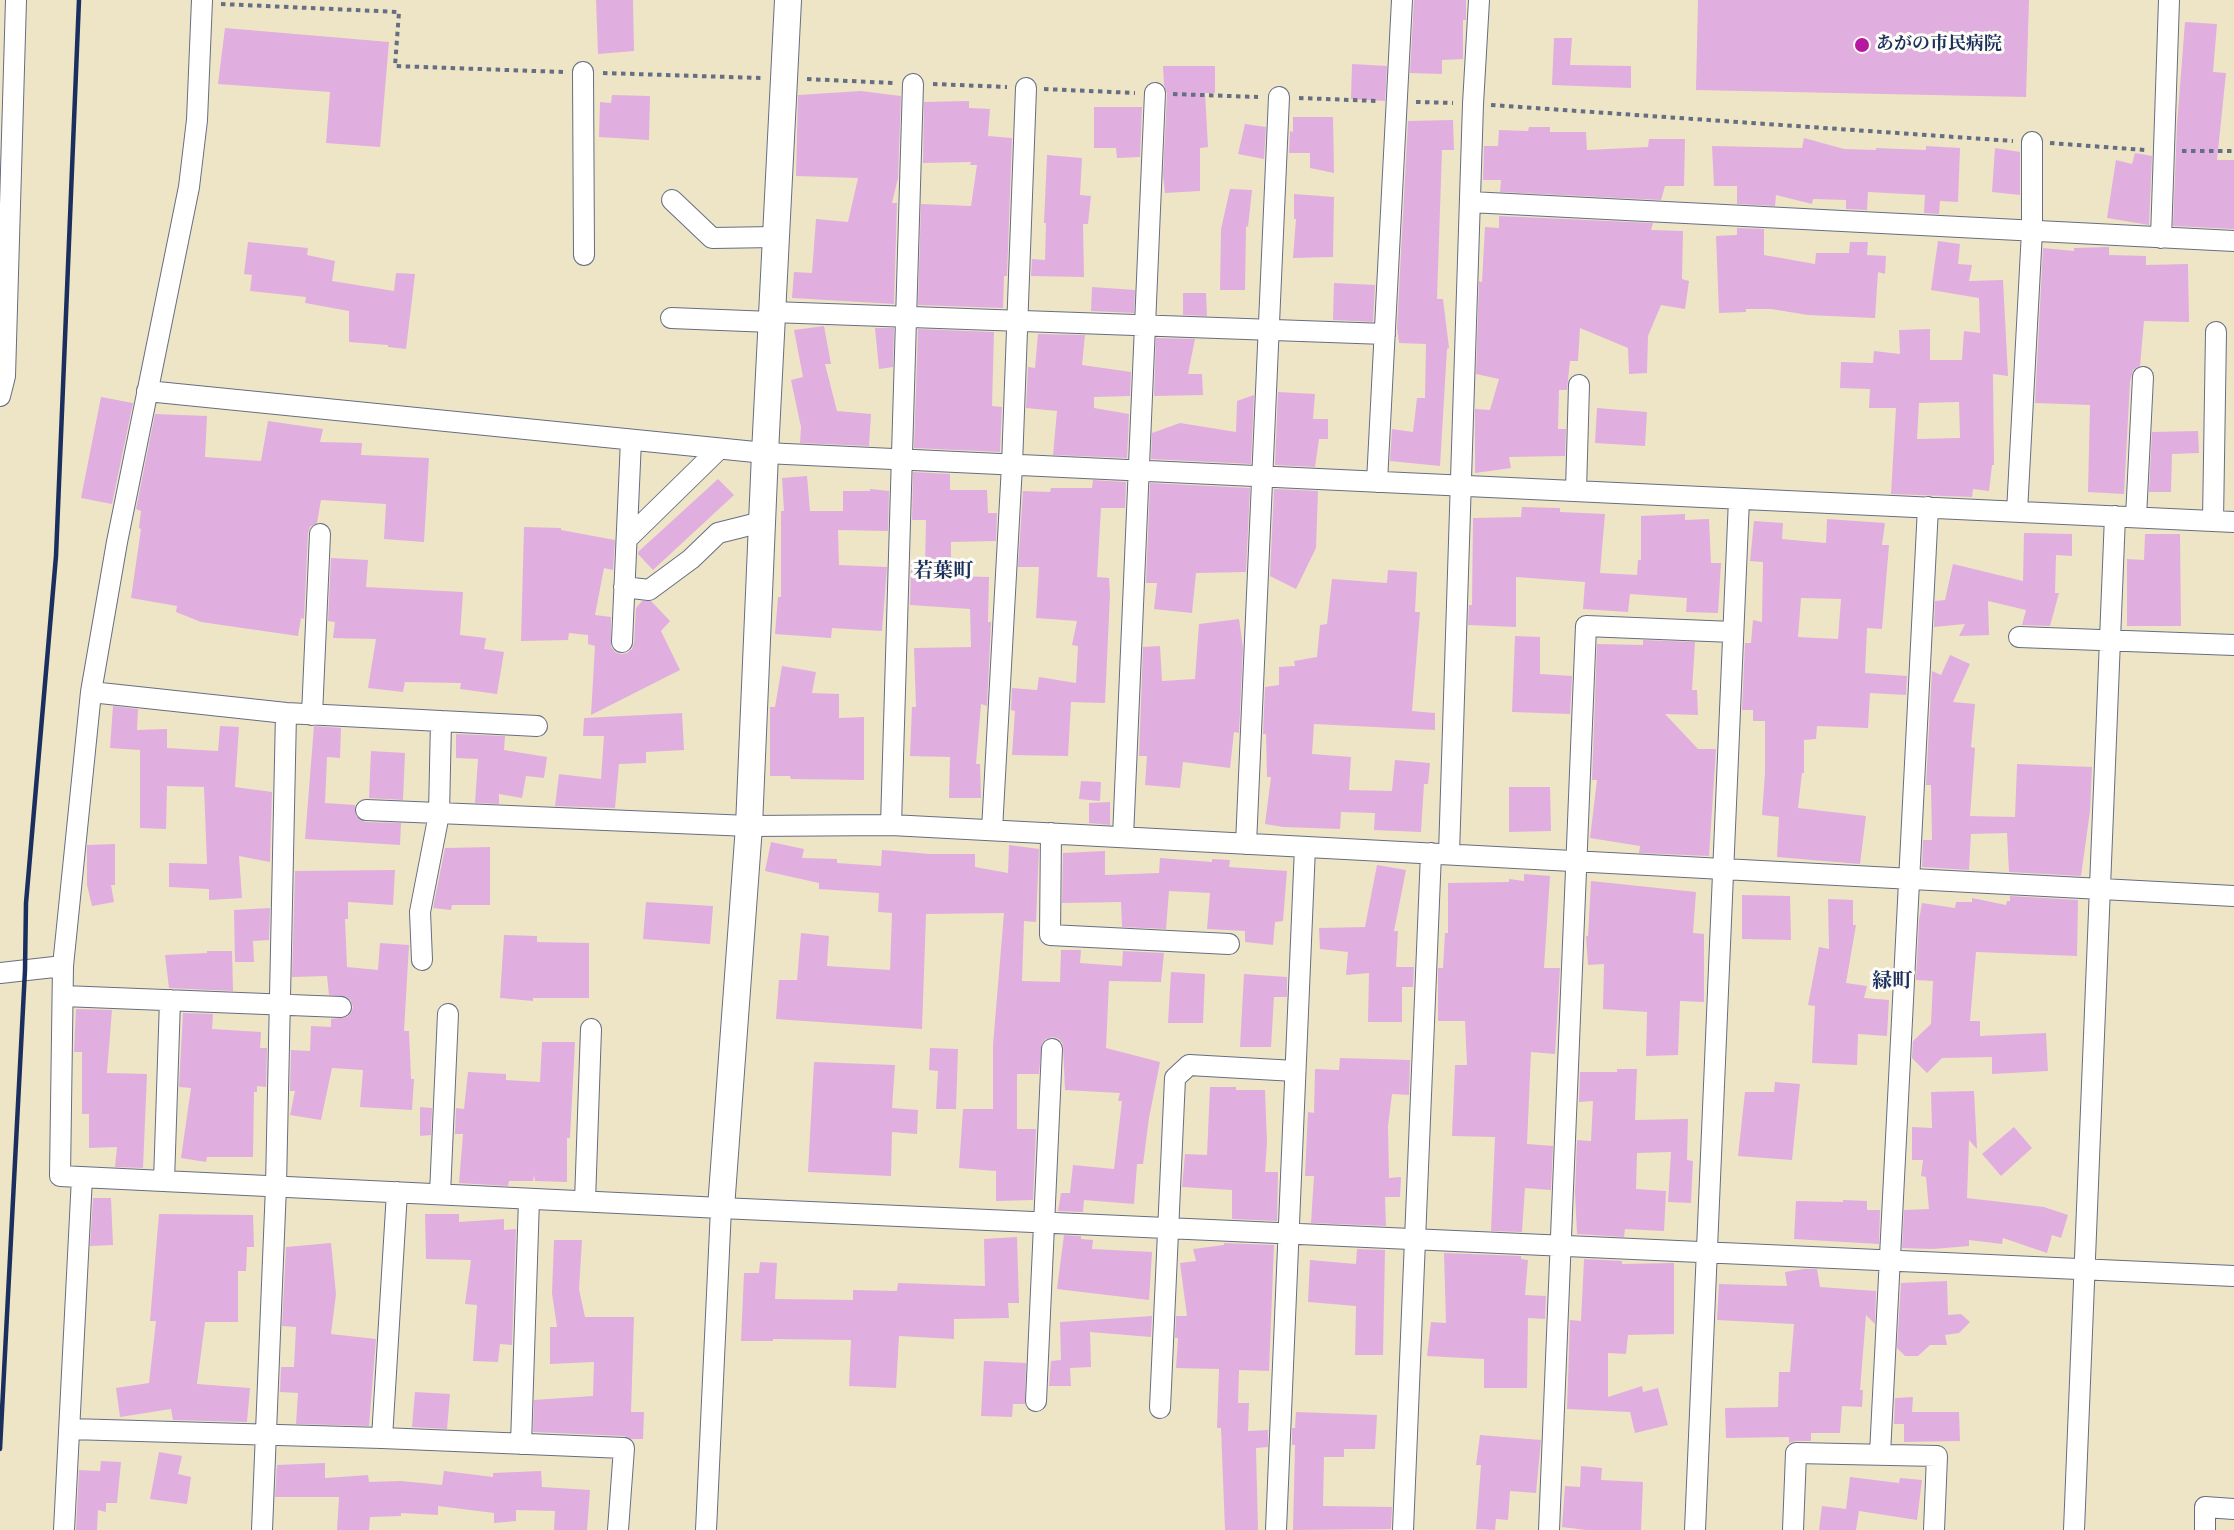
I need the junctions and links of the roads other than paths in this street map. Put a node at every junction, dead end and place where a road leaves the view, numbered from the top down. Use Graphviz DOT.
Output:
graph roads {
  1 [pos="16,0"];
  2 [pos="788,0"];
  3 [pos="1401,0"];
  4 [pos="1479,0"];
  5 [pos="2169,0"];
  6 [pos="202,1"];
  7 [pos="583,72"];
  8 [pos="913,84"];
  9 [pos="1026,88"];
  10 [pos="1155,93"];
  11 [pos="1279,98"];
  12 [pos="2032,142"];
  13 [pos="672,200"];
  14 [pos="1470,202"];
  15 [pos="2032,231"];
  16 [pos="775,237"];
  17 [pos="2161,238"];
  18 [pos="2234,241"];
  19 [pos="585,255"];
  20 [pos="772,317"];
  21 [pos="907,317"];
  22 [pos="671,318"];
  23 [pos="1017,321"];
  24 [pos="1144,326"];
  25 [pos="1269,330"];
  26 [pos="2216,332"];
  27 [pos="1385,334"];
  28 [pos="2143,377"];
  29 [pos="1579,385"];
  30 [pos="147,391"];
  31 [pos="0,396"];
  32 [pos="631,440"];
  33 [pos="719,449"];
  34 [pos="765,453"];
  35 [pos="903,460"];
  36 [pos="1012,465"];
  37 [pos="1138,471"];
  38 [pos="1262,477"];
  39 [pos="1377,482"];
  40 [pos="1460,486"];
  41 [pos="1576,491"];
  42 [pos="1738,499"];
  43 [pos="1928,507"];
  44 [pos="2017,512"];
  45 [pos="2115,516"];
  46 [pos="2136,517"];
  47 [pos="2212,521"];
  48 [pos="762,522"];
  49 [pos="2234,522"];
  50 [pos="320,534"];
  51 [pos="627,539"];
  52 [pos="624,587"];
  53 [pos="1733,632"];
  54 [pos="2019,637"];
  55 [pos="2110,640"];
  56 [pos="622,642"];
  57 [pos="2234,645"];
  58 [pos="91,692"];
  59 [pos="286,713"];
  60 [pos="312,715"];
  61 [pos="441,722"];
  62 [pos="537,726"];
  63 [pos="366,810"];
  64 [pos="439,814"];
  65 [pos="891,825"];
  66 [pos="749,826"];
  67 [pos="992,830"];
  68 [pos="1051,834"];
  69 [pos="1123,837"];
  70 [pos="1246,844"];
  71 [pos="1305,847"];
  72 [pos="1440,854"];
  73 [pos="1577,861"];
  74 [pos="1723,869"];
  75 [pos="1909,879"];
  76 [pos="2100,889"];
  77 [pos="2234,896"];
  78 [pos="1229,944"];
  79 [pos="422,960"];
  80 [pos="63,966"];
  81 [pos="0,973"];
  82 [pos="63,996"];
  83 [pos="170,999"];
  84 [pos="279,1003"];
  85 [pos="341,1007"];
  86 [pos="448,1014"];
  87 [pos="591,1029"];
  88 [pos="1052,1049"];
  89 [pos="1295,1071"];
  90 [pos="82,1177"];
  91 [pos="165,1181"];
  92 [pos="276,1186"];
  93 [pos="397,1192"];
  94 [pos="440,1194"];
  95 [pos="529,1199"];
  96 [pos="585,1201"];
  97 [pos="721,1208"];
  98 [pos="1044,1223"];
  99 [pos="1168,1228"];
  100 [pos="1288,1234"];
  101 [pos="1415,1239"];
  102 [pos="1561,1246"];
  103 [pos="1707,1252"];
  104 [pos="1890,1260"];
  105 [pos="2084,1269"];
  106 [pos="2234,1276"];
  107 [pos="1036,1401"];
  108 [pos="1160,1408"];
  109 [pos="70,1429"];
  110 [pos="267,1435"];
  111 [pos="382,1438"];
  112 [pos="522,1444"];
  113 [pos="1880,1454"];
  114 [pos="2234,1509"];
  115 [pos="64,1530"];
  116 [pos="262,1530"];
  117 [pos="618,1530"];
  118 [pos="706,1530"];
  119 [pos="1276,1530"];
  120 [pos="1403,1530"];
  121 [pos="1549,1530"];
  122 [pos="1695,1530"];
  123 [pos="1793,1530"];
  124 [pos="1934,1530"];
  125 [pos="2074,1530"];
  126 [pos="2205,1530"];
  1 -- 31 [label="street"];
  2 -- 16 [label="street"];
  3 -- 27 [label="street"];
  4 -- 14 [label="street"];
  5 -- 17 [label="street"];
  6 -- 30 [label="street"];
  7 -- 19 [label="street"];
  8 -- 21 [label="street"];
  9 -- 23 [label="street"];
  10 -- 24 [label="street"];
  11 -- 25 [label="street"];
  12 -- 15 [label="street"];
  13 -- 16 [label="street"];
  14 -- 15 [label="street"];
  14 -- 40 [label="street"];
  15 -- 17 [label="street"];
  15 -- 44 [label="street"];
  16 -- 20 [label="street"];
  17 -- 18 [label="street"];
  20 -- 21 [label="street"];
  20 -- 22 [label="street"];
  20 -- 34 [label="street"];
  21 -- 23 [label="street"];
  21 -- 35 [label="street"];
  23 -- 24 [label="street"];
  23 -- 36 [label="street"];
  24 -- 25 [label="street"];
  24 -- 37 [label="street"];
  25 -- 27 [label="street"];
  25 -- 38 [label="street"];
  26 -- 47 [label="street"];
  27 -- 39 [label="street"];
  28 -- 46 [label="street"];
  29 -- 41 [label="street"];
  30 -- 32 [label="street"];
  30 -- 58 [label="street"];
  32 -- 33 [label="street"];
  32 -- 51 [label="street"];
  33 -- 34 [label="street"];
  33 -- 51 [label="street"];
  34 -- 35 [label="street"];
  34 -- 48 [label="street"];
  35 -- 36 [label="street"];
  35 -- 65 [label="street"];
  36 -- 37 [label="street"];
  36 -- 67 [label="street"];
  37 -- 38 [label="street"];
  37 -- 69 [label="street"];
  38 -- 39 [label="street"];
  38 -- 70 [label="street"];
  39 -- 40 [label="street"];
  40 -- 41 [label="street"];
  40 -- 72 [label="street"];
  41 -- 42 [label="street"];
  42 -- 43 [label="street"];
  42 -- 53 [label="street"];
  43 -- 44 [label="street"];
  43 -- 75 [label="street"];
  44 -- 45 [label="street"];
  45 -- 46 [label="street"];
  45 -- 55 [label="street"];
  46 -- 47 [label="street"];
  47 -- 49 [label="street"];
  48 -- 52 [label="street"];
  48 -- 66 [label="street"];
  50 -- 60 [label="street"];
  51 -- 52 [label="street"];
  52 -- 56 [label="street"];
  53 -- 73 [label="street"];
  53 -- 74 [label="street"];
  54 -- 55 [label="street"];
  55 -- 57 [label="street"];
  55 -- 76 [label="street"];
  58 -- 59 [label="street"];
  58 -- 80 [label="street"];
  59 -- 60 [label="street"];
  59 -- 84 [label="street"];
  60 -- 61 [label="street"];
  61 -- 62 [label="street"];
  61 -- 64 [label="street"];
  63 -- 64 [label="street"];
  64 -- 66 [label="street"];
  64 -- 79 [label="street"];
  65 -- 66 [label="street"];
  65 -- 67 [label="street"];
  66 -- 97 [label="street"];
  67 -- 68 [label="street"];
  68 -- 69 [label="street"];
  68 -- 78 [label="street"];
  69 -- 70 [label="street"];
  70 -- 71 [label="street"];
  71 -- 72 [label="street"];
  71 -- 89 [label="street"];
  72 -- 73 [label="street"];
  72 -- 101 [label="street"];
  73 -- 74 [label="street"];
  73 -- 102 [label="street"];
  74 -- 75 [label="street"];
  74 -- 103 [label="street"];
  75 -- 76 [label="street"];
  75 -- 104 [label="street"];
  76 -- 77 [label="street"];
  76 -- 105 [label="street"];
  80 -- 81 [label="street"];
  80 -- 82 [label="street"];
  82 -- 83 [label="street"];
  82 -- 90 [label="street"];
  83 -- 84 [label="street"];
  83 -- 91 [label="street"];
  84 -- 85 [label="street"];
  84 -- 92 [label="street"];
  86 -- 94 [label="street"];
  87 -- 96 [label="street"];
  88 -- 98 [label="street"];
  89 -- 99 [label="street"];
  89 -- 100 [label="street"];
  90 -- 91 [label="street"];
  90 -- 109 [label="street"];
  91 -- 92 [label="street"];
  92 -- 93 [label="street"];
  92 -- 110 [label="street"];
  93 -- 94 [label="street"];
  93 -- 111 [label="street"];
  94 -- 95 [label="street"];
  95 -- 96 [label="street"];
  95 -- 112 [label="street"];
  96 -- 97 [label="street"];
  97 -- 98 [label="street"];
  97 -- 118 [label="street"];
  98 -- 99 [label="street"];
  98 -- 107 [label="street"];
  99 -- 100 [label="street"];
  99 -- 108 [label="street"];
  100 -- 101 [label="street"];
  100 -- 119 [label="street"];
  101 -- 102 [label="street"];
  101 -- 120 [label="street"];
  102 -- 103 [label="street"];
  102 -- 121 [label="street"];
  103 -- 104 [label="street"];
  103 -- 122 [label="street"];
  104 -- 105 [label="street"];
  104 -- 113 [label="street"];
  105 -- 106 [label="street"];
  105 -- 125 [label="street"];
  109 -- 110 [label="street"];
  109 -- 115 [label="street"];
  110 -- 111 [label="street"];
  110 -- 116 [label="street"];
  111 -- 112 [label="street"];
  112 -- 117 [label="street"];
  113 -- 123 [label="street"];
  113 -- 124 [label="street"];
  114 -- 126 [label="street"];
}
